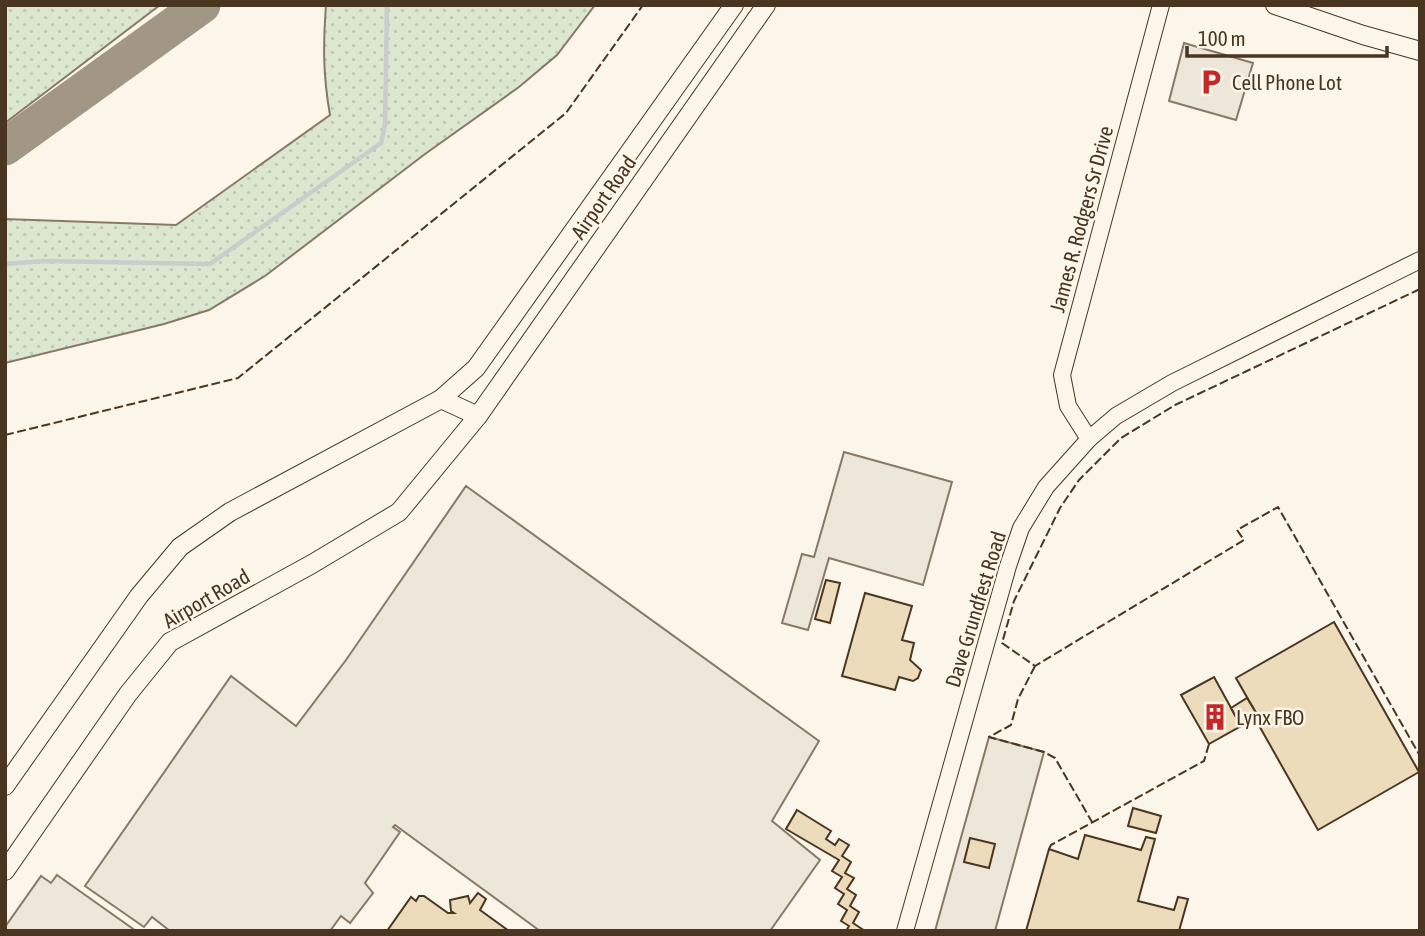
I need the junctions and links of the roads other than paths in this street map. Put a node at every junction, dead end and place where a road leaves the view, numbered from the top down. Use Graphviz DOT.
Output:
graph roads {
  1 [pos="734,5"];
  2 [pos="766,5"];
  3 [pos="1161,5"];
  4 [pos="1275,5"];
  5 [pos="1420,51"];
  6 [pos="1420,260"];
  7 [pos="441,399"];
  8 [pos="478,416"];
  9 [pos="1089,439"];
  10 [pos="5,786"];
  11 [pos="5,870"];
  12 [pos="905,931"];
  1 -- 7 [label="main road, Airport Road"];
  2 -- 8 [label="main road, Airport Road"];
  3 -- 9 [label="street, James R. Rodgers Sr Drive"];
  4 -- 5 [label="main road"];
  6 -- 9 [label="street, Dave Grundfest Road"];
  7 -- 8 [label="main road"];
  7 -- 10 [label="main road, Airport Road"];
  8 -- 11 [label="main road, Airport Road"];
  9 -- 12 [label="street, Dave Grundfest Road"];
}
